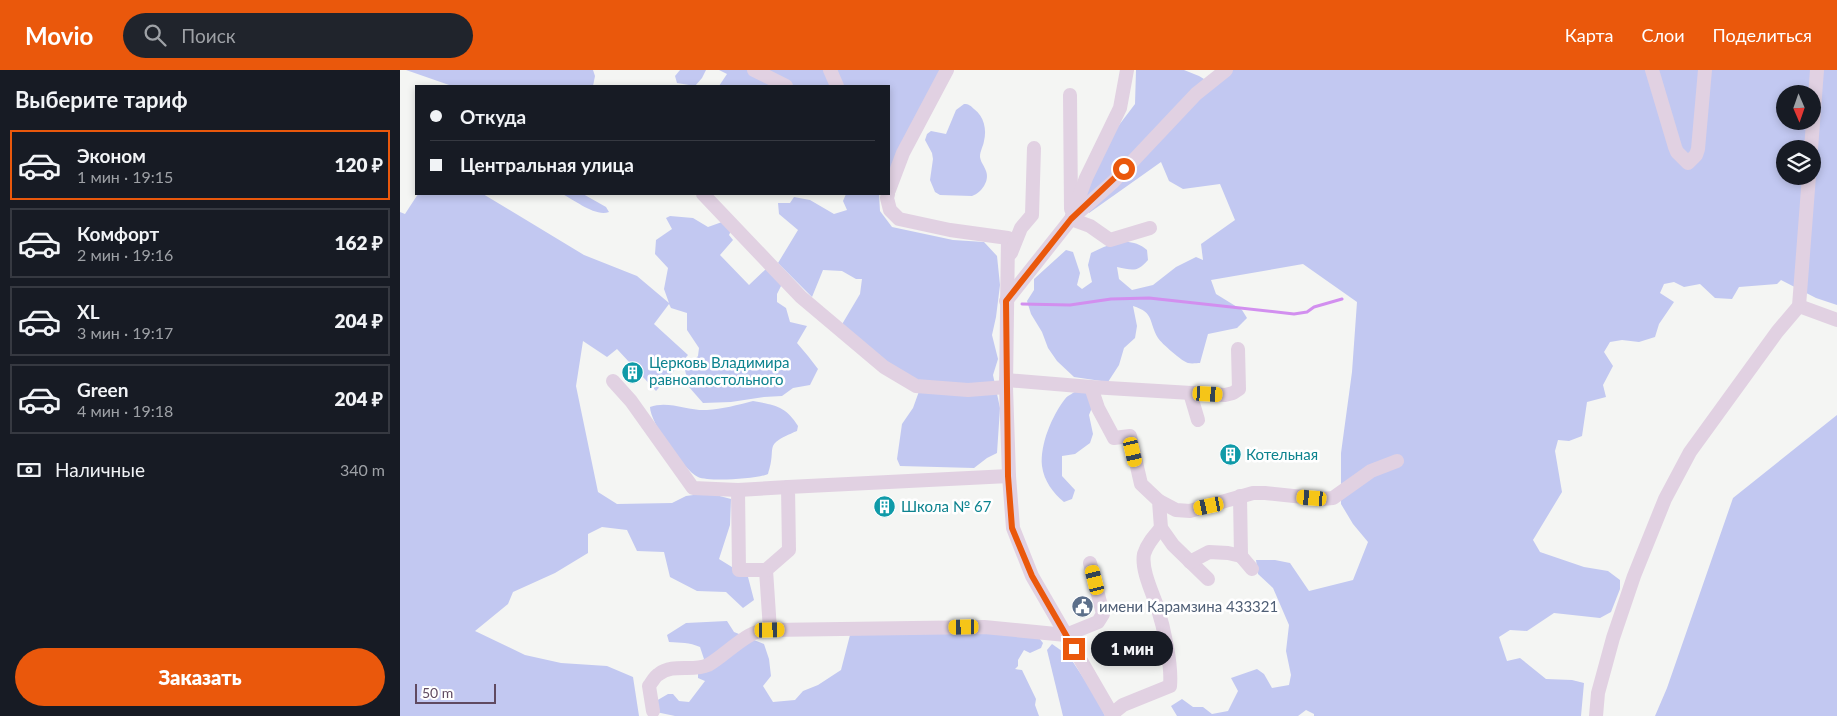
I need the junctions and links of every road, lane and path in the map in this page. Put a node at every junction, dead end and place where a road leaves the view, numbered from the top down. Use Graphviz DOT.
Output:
graph roads {
  1 [pos="754,70"];
  2 [pos="830,70"];
  3 [pos="947,70"];
  4 [pos="1127,70"];
  5 [pos="1226,70"];
  6 [pos="1652,70"];
  7 [pos="1705,70"];
  8 [pos="1817,70"];
  9 [pos="784,85"];
  10 [pos="837,85"];
  11 [pos="1070,95"];
  12 [pos="1812,140"];
  13 [pos="1034,148"];
  14 [pos="1808,185"];
  15 [pos="890,186"];
  16 [pos="704,195"];
  17 [pos="888,195"];
  18 [pos="1071,219"];
  19 [pos="1150,228"];
  20 [pos="1008,261"];
  21 [pos="1006,301"];
  22 [pos="1799,306"];
  23 [pos="1837,320"];
  24 [pos="1238,350"];
  25 [pos="613,381"];
  26 [pos="1006,383"];
  27 [pos="1091,387"];
  28 [pos="1190,393"];
  29 [pos="1198,420"];
  30 [pos="1397,461"];
  31 [pos="1008,476"];
  32 [pos="788,487"];
  33 [pos="738,490"];
  34 [pos="1240,496"];
  35 [pos="1159,501"];
  36 [pos="1160,528"];
  37 [pos="1241,556"];
  38 [pos="1190,562"];
  39 [pos="1090,563"];
  40 [pos="1252,569"];
  41 [pos="766,570"];
  42 [pos="1208,579"];
  43 [pos="770,630"];
  44 [pos="1066,634"];
  45 [pos="653,711"];
  46 [pos="1113,715"];
  47 [pos="1596,716"];
  1 -- 9 [label="street"];
  2 -- 10 [label="street"];
  3 -- 15 [label="street"];
  4 -- 18 [label="street"];
  5 -- 18 [label="street"];
  6 -- 7 [label="street"];
  8 -- 12 [label="street"];
  11 -- 18 [label="street"];
  13 -- 20 [label="street"];
  14 -- 22 [label="street"];
  16 -- 26 [label="street"];
  17 -- 20 [label="street"];
  18 -- 19 [label="street"];
  18 -- 21 [label="street"];
  20 -- 21 [label="street"];
  21 -- 26 [label="street"];
  22 -- 23 [label="street"];
  22 -- 47 [label="street"];
  24 -- 28 [label="street"];
  25 -- 33 [label="street"];
  26 -- 27 [label="street"];
  26 -- 31 [label="street"];
  27 -- 28 [label="street"];
  27 -- 35 [label="street"];
  28 -- 29 [label="street"];
  30 -- 34 [label="street"];
  31 -- 32 [label="street"];
  31 -- 44 [label="street"];
  32 -- 33 [label="street"];
  32 -- 41 [label="street"];
  33 -- 41 [label="street"];
  34 -- 35 [label="street"];
  34 -- 37 [label="street"];
  35 -- 36 [label="street"];
  36 -- 38 [label="street"];
  36 -- 46 [label="street"];
  37 -- 38 [label="street"];
  37 -- 40 [label="street"];
  38 -- 42 [label="street"];
  39 -- 44 [label="street"];
  41 -- 43 [label="street"];
  43 -- 44 [label="street"];
  43 -- 45 [label="street"];
  44 -- 46 [label="street"];
}
